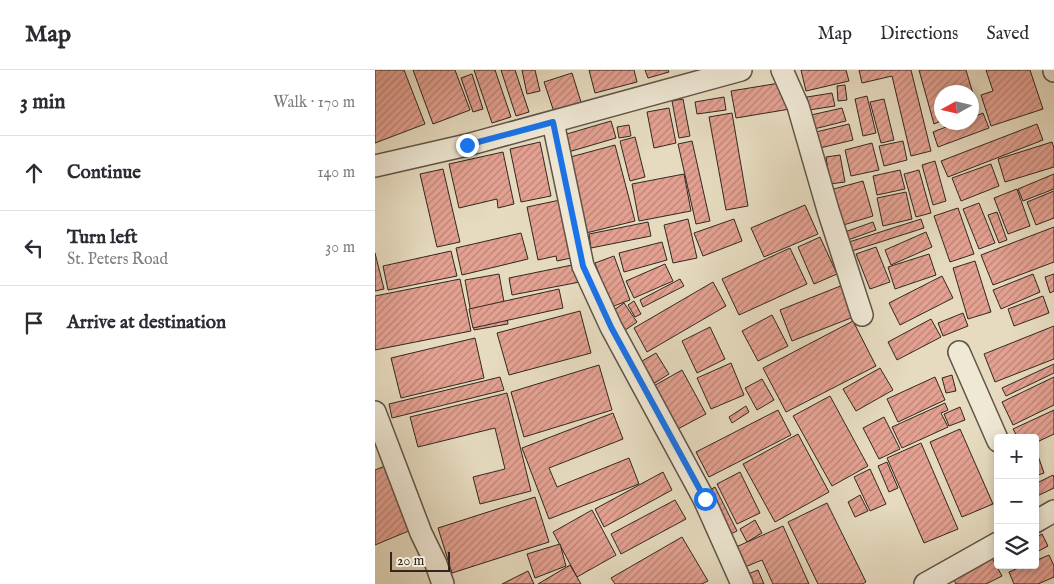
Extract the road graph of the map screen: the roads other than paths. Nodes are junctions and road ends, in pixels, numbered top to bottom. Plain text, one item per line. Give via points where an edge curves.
1 (741, 70) edge
2 (782, 70) edge
3 (553, 122) junction
4 (375, 166) edge
5 (862, 315) dead end
6 (959, 352) dead end
7 (375, 412) edge
8 (995, 434) edge
9 (1054, 511) edge
10 (1039, 520) edge
11 (994, 545) edge
12 (443, 584) edge
13 (742, 584) edge
14 (925, 584) edge

1 - 3 street
2 - 5 street via 798,106
3 - 4 street
3 - 13 street via 583,266 611,327 705,499
6 - 8 street
7 - 12 street
9 - 10 street
11 - 14 street

